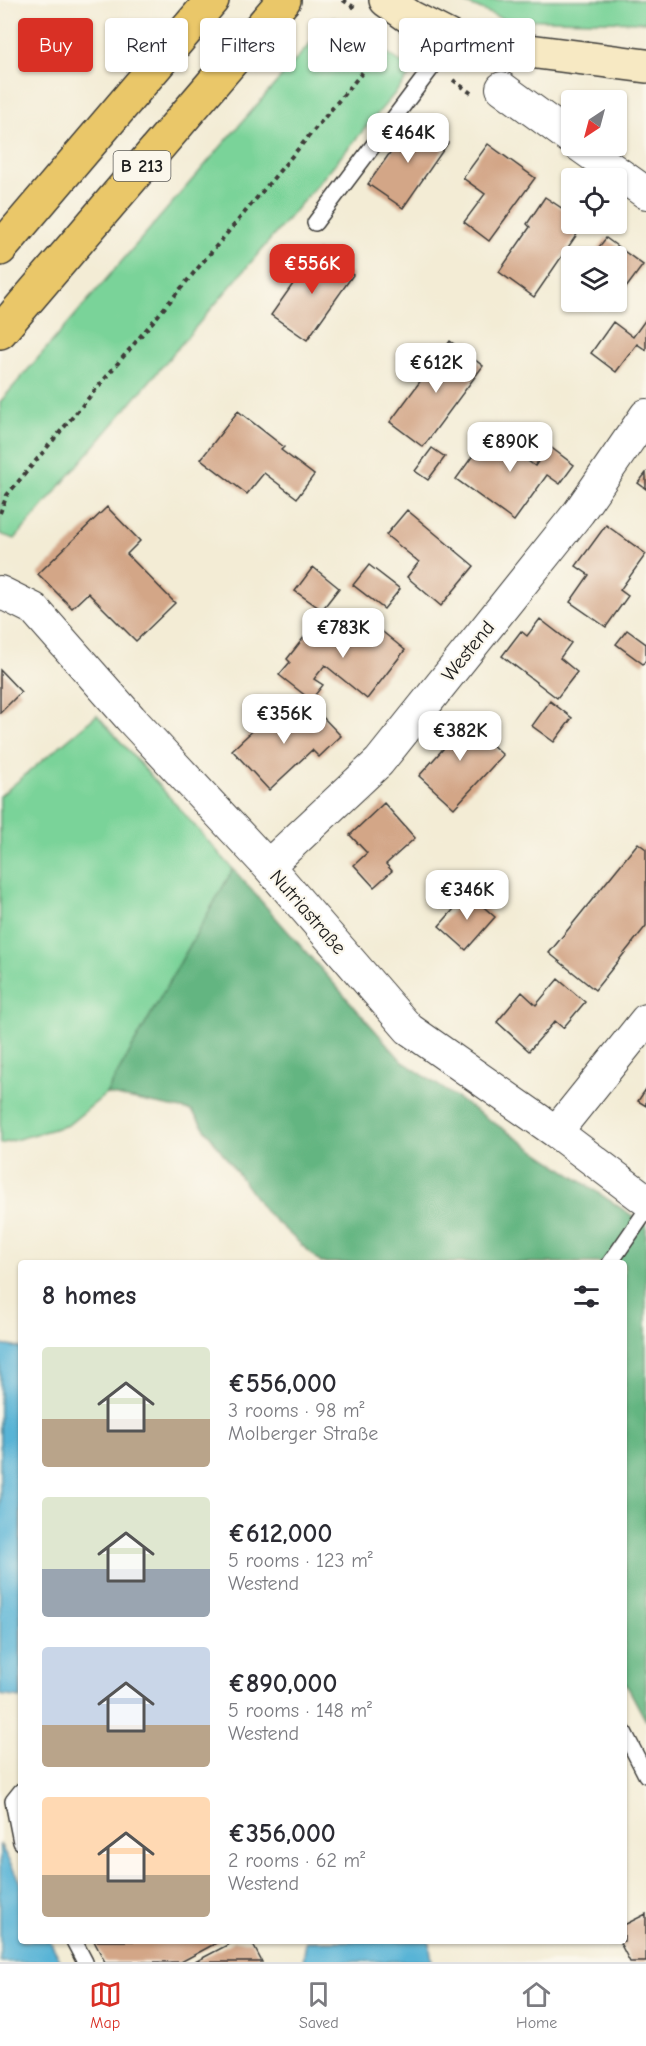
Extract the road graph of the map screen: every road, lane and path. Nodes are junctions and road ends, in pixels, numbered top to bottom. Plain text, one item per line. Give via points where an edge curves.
1 (212, 0) edge
2 (284, 0) edge
3 (343, 0) edge
4 (385, 10) edge
5 (405, 18) edge
6 (535, 52) edge
7 (646, 66) edge
8 (429, 72) edge
9 (445, 72) edge
10 (490, 94) joint
11 (561, 133) edge
12 (594, 156) edge
13 (646, 193) edge
14 (315, 224) dead end
15 (0, 249) edge
16 (0, 332) edge
17 (646, 415) edge
18 (0, 513) edge
19 (0, 591) edge
20 (268, 866) junction
21 (646, 1020) edge
22 (556, 1132) junction
23 (646, 1200) edge
24 (646, 1211) edge
25 (612, 1260) edge
26 (627, 1738) edge
27 (646, 1775) edge
28 (18, 1795) edge
29 (18, 1827) edge
30 (76, 1944) edge
31 (85, 1962) edge

1 - 15 highway, B 213
2 - 16 highway, B 213
3 - 4 path
4 - 5 main road
4 - 18 path via 7,495
6 - 7 main road
8 - 14 lane
9 - 10 path
10 - 11 street
12 - 13 street
17 - 20 street, Westend via 579,512 380,762
19 - 20 street, Nutriastraße via 34,609 130,719
20 - 22 street, Nutriastraße via 409,1029
21 - 22 street
22 - 23 street, Nutriastraße
24 - 25 lane
26 - 27 lane
28 - 29 lane via 13,1801
30 - 31 lane

